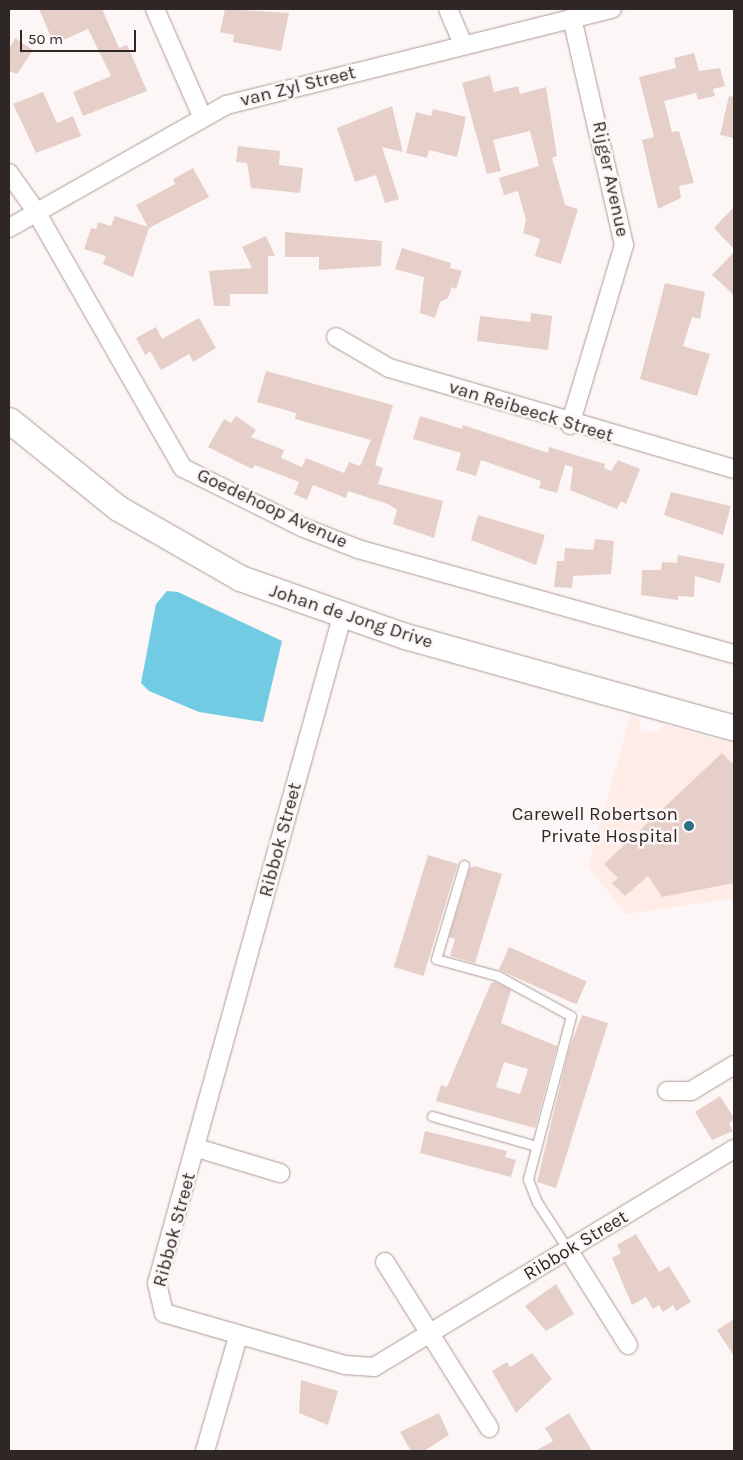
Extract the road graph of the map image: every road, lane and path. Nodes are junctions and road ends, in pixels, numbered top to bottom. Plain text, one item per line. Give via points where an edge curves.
1 (156, 9) edge
2 (448, 9) edge
3 (612, 9) edge
4 (572, 18) junction
5 (463, 44) junction
6 (202, 116) junction
7 (9, 173) edge
8 (35, 210) junction
9 (9, 228) edge
10 (336, 337) dead end
11 (9, 420) edge
12 (570, 425) junction
13 (734, 469) edge
14 (342, 617) junction
15 (734, 654) edge
16 (734, 728) edge
17 (464, 865) dead end
18 (734, 1065) edge
19 (667, 1091) dead end
20 (432, 1116) dead end
21 (536, 1146) junction
22 (197, 1148) junction
23 (734, 1149) edge
24 (280, 1173) dead end
25 (569, 1251) junction
26 (385, 1262) dead end
27 (431, 1333) junction
28 (238, 1337) junction
29 (628, 1345) dead end
30 (489, 1428) dead end
31 (205, 1451) edge

1 - 6 street
2 - 5 street
3 - 4 street, van Zyl Street
4 - 5 street, van Zyl Street
4 - 12 street, Rijger Avenue via 624,245
5 - 6 street, van Zyl Street via 226,105
6 - 8 street, van Zyl Street
7 - 8 street, Goedehoop Avenue
8 - 9 street, van Zyl Street
8 - 15 street, Goedehoop Avenue via 183,468 302,527 358,549
10 - 12 street, van Reibeeck Street via 389,368
11 - 14 street, Johan de Jong Drive via 99,495 164,537 240,578
12 - 13 street, van Reibeeck Street
14 - 16 street, Johan de Jong Drive
14 - 22 street, Ribbok Street
17 - 21 lane via 436,958 498,976 572,1016
18 - 19 street via 691,1091
20 - 21 lane
21 - 25 lane via 528,1178 531,1191
22 - 24 street
22 - 28 street, Ribbok Street via 158,1283 158,1303 164,1313 179,1320
23 - 25 street, Ribbok Street
25 - 27 street, Ribbok Street
25 - 29 street
26 - 27 street
27 - 28 street, Ribbok Street via 384,1363 360,1368
27 - 30 street
28 - 31 street

